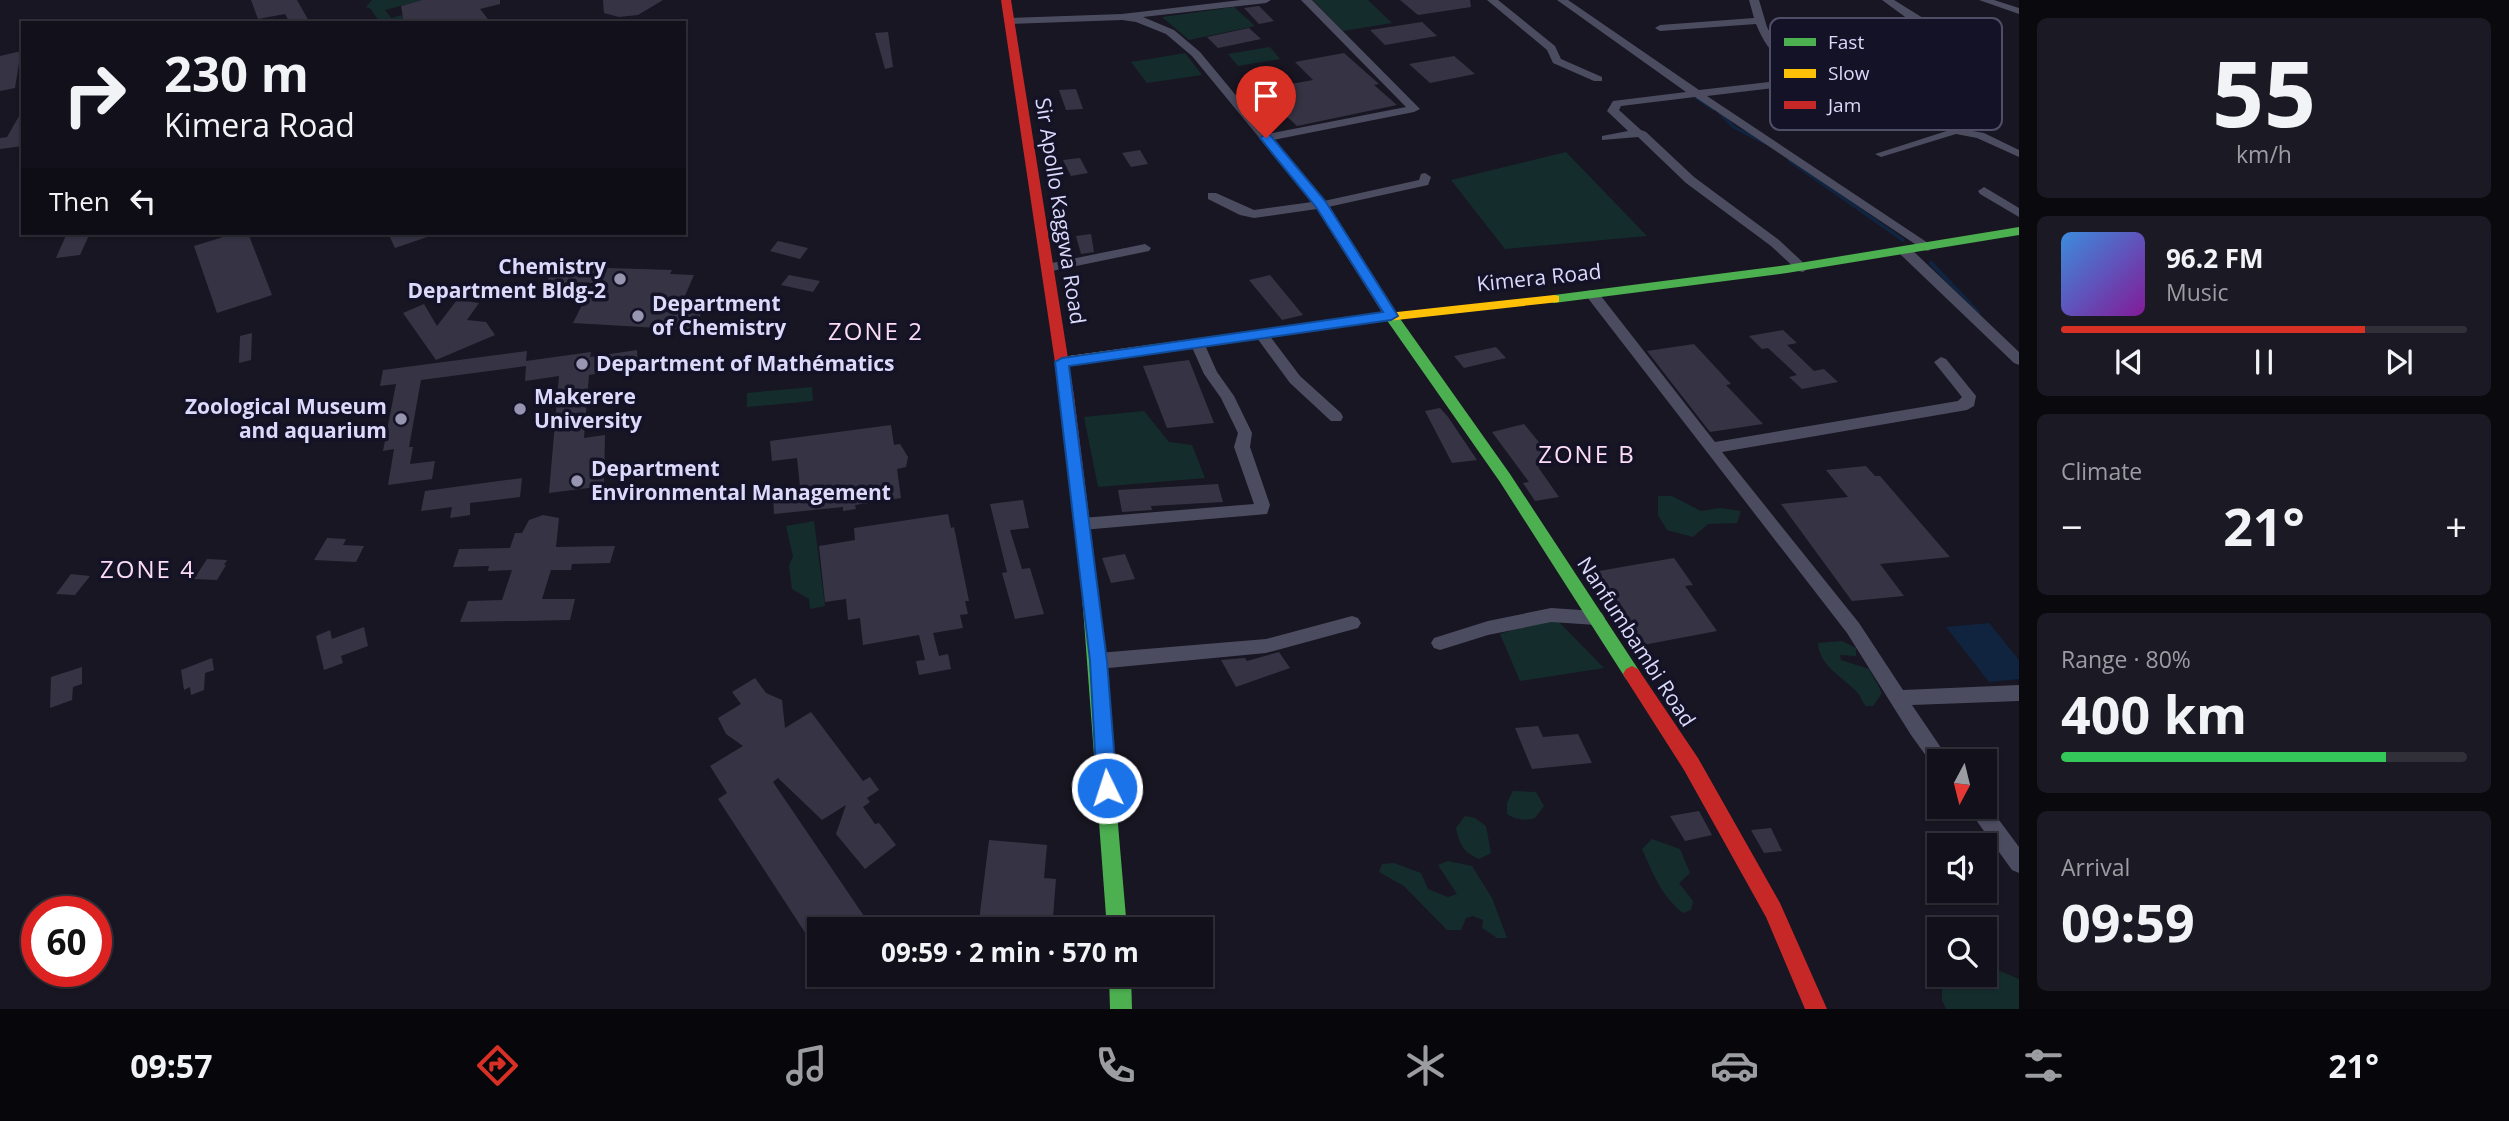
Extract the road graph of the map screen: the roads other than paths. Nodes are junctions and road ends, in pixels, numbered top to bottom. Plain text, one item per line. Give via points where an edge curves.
1 (1006, 0) edge
2 (1266, 0) edge
3 (1306, 0) edge
4 (1492, 0) edge
5 (1562, 0) edge
6 (1754, 0) edge
7 (1886, 0) edge
8 (1984, 0) edge
9 (2019, 11) edge
10 (1122, 17) junction
11 (1916, 18) edge
12 (1009, 21) junction
13 (1760, 21) junction
14 (1660, 28) dead end
15 (1770, 41) edge
16 (1598, 79) dead end
17 (1770, 86) edge
18 (1699, 94) junction
19 (1637, 133) junction
20 (1266, 138) junction
21 (1606, 138) dead end
22 (1881, 154) dead end
23 (2019, 154) edge
24 (1425, 177) dead end
25 (1984, 191) dead end
26 (1212, 196) dead end
27 (1321, 205) junction
28 (2019, 213) edge
29 (2019, 231) edge
30 (1927, 247) junction
31 (1145, 248) dead end
32 (1905, 251) junction
33 (1047, 268) junction
34 (1802, 268) junction
35 (1592, 294) junction
36 (1391, 316) junction
37 (1261, 334) junction
38 (1197, 343) junction
39 (2019, 360) edge
40 (1062, 362) junction
41 (1941, 362) dead end
42 (1336, 417) dead end
43 (1713, 448) junction
44 (1082, 524) junction
45 (1595, 618) junction
46 (1352, 623) dead end
47 (1440, 643) dead end
48 (1098, 661) junction
49 (2019, 692) edge
50 (1899, 698) junction
51 (1933, 749) edge
52 (1987, 819) edge
53 (2019, 863) edge
54 (1115, 917) edge
55 (1120, 987) edge
56 (1121, 1009) edge
57 (1816, 1009) edge

1 - 12 street, Sir Apollo Kaggwa Road
2 - 10 street
3 - 20 street via 1414,109
4 - 16 street via 1551,48 1557,61
5 - 18 street
6 - 13 street
7 - 11 street
8 - 9 street
10 - 12 street
10 - 20 street via 1147,22 1178,37
12 - 33 street, Sir Apollo Kaggwa Road
13 - 14 street
13 - 15 street
17 - 18 street
18 - 19 street via 1617,103 1613,111
18 - 30 street
19 - 21 street
19 - 34 street
20 - 27 street
22 - 23 street via 1956,131 1980,135
24 - 27 street via 1420,183
25 - 28 street
26 - 27 street via 1250,214
27 - 36 street
29 - 30 street, Kimera Road
30 - 32 street, Kimera Road
31 - 33 street
32 - 34 street, Kimera Road
32 - 39 street
33 - 40 street, Sir Apollo Kaggwa Road
34 - 35 street, Kimera Road
35 - 36 street, Kimera Road
35 - 43 street
36 - 37 street, Kimera Road
36 - 45 street, Nanfumbambi Road
37 - 38 street, Kimera Road
37 - 42 street via 1302,390
38 - 40 street, Kimera Road
38 - 44 street via 1245,433 1242,447 1261,510
40 - 44 street, Sir Apollo Kaggwa Road
41 - 43 street via 1969,402
43 - 50 street via 1854,630
44 - 48 street, Sir Apollo Kaggwa Road
45 - 47 street via 1550,615
45 - 57 street, Nanfumbambi Road via 1728,828 1773,910
46 - 48 street via 1266,646
48 - 54 street, Sir Apollo Kaggwa Road
49 - 50 street
50 - 51 street
52 - 53 street
55 - 56 street

